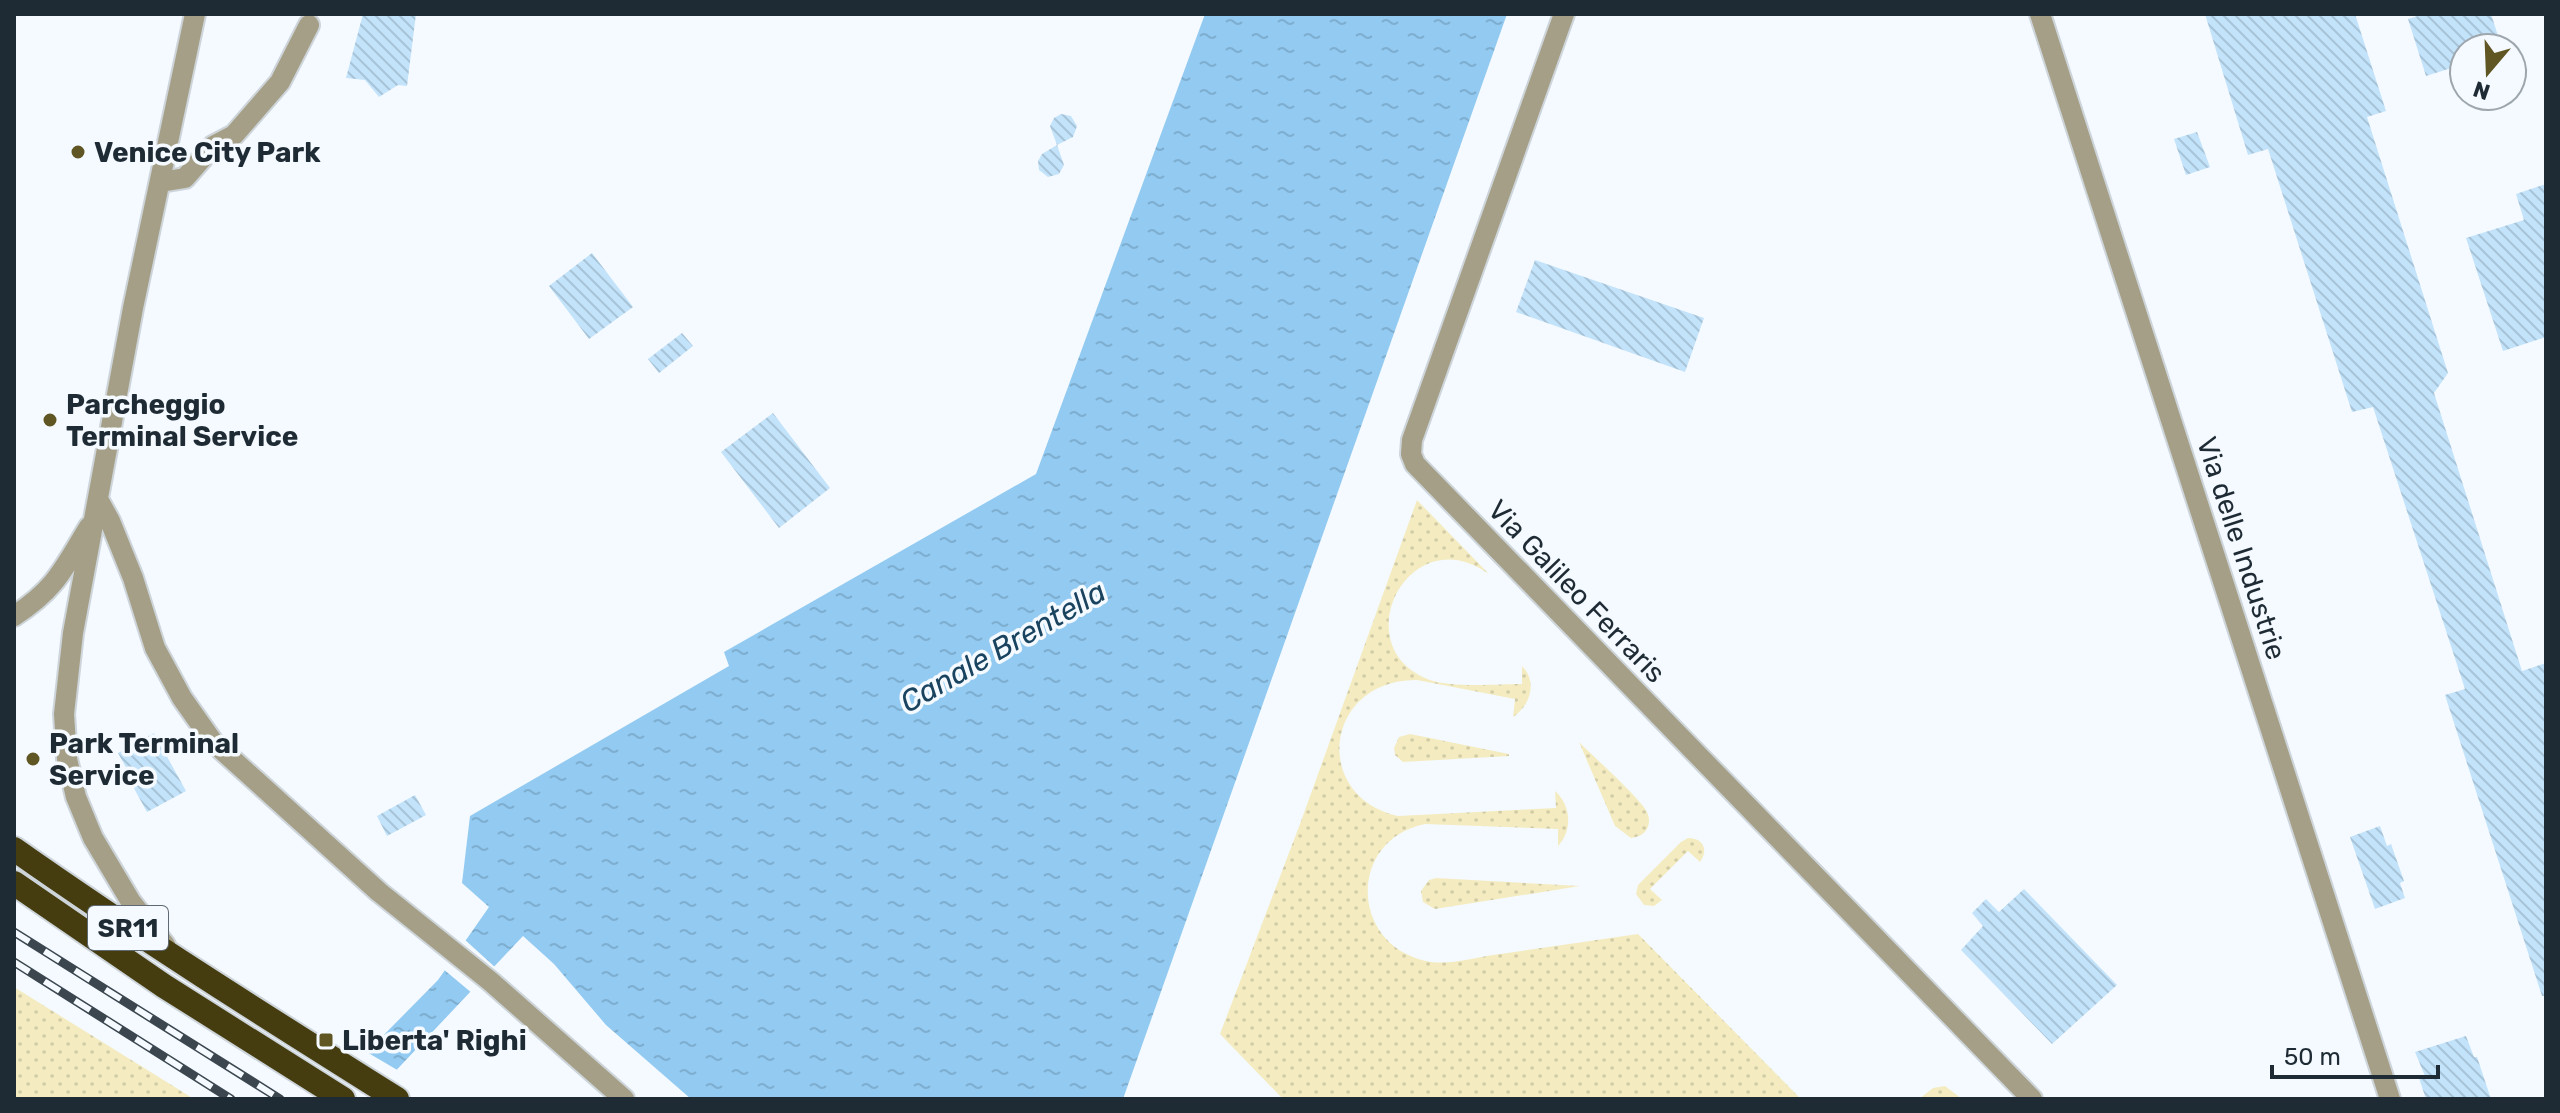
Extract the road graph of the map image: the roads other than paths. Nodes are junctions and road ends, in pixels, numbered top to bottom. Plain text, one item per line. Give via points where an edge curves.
1 (195, 14) edge
2 (1564, 14) edge
3 (2040, 14) edge
4 (309, 25) dead end
5 (161, 182) junction
6 (97, 509) junction
7 (47, 590) junction
8 (79, 608) junction
9 (14, 616) edge
10 (14, 849) edge
11 (14, 883) edge
12 (14, 902) edge
13 (201, 976) junction
14 (230, 1028) junction
15 (343, 1099) edge
16 (397, 1099) edge
17 (624, 1099) edge
18 (2032, 1099) edge
19 (2390, 1099) edge

1 - 5 street
2 - 18 street, Via Galileo Ferraris via 1412,440 1415,464
3 - 19 street, Via delle Industrie
4 - 5 street via 280,82 234,135 213,146 185,178
5 - 6 street
6 - 7 street via 62,574
6 - 8 street
6 - 17 street via 110,521 155,648 213,742 379,892
7 - 8 street
7 - 9 street
8 - 13 street via 64,714 76,797 131,902 164,944
10 - 13 highway, SR11
11 - 14 highway, SR11
12 - 14 highway
13 - 16 highway, SR11
14 - 15 highway, SR11

